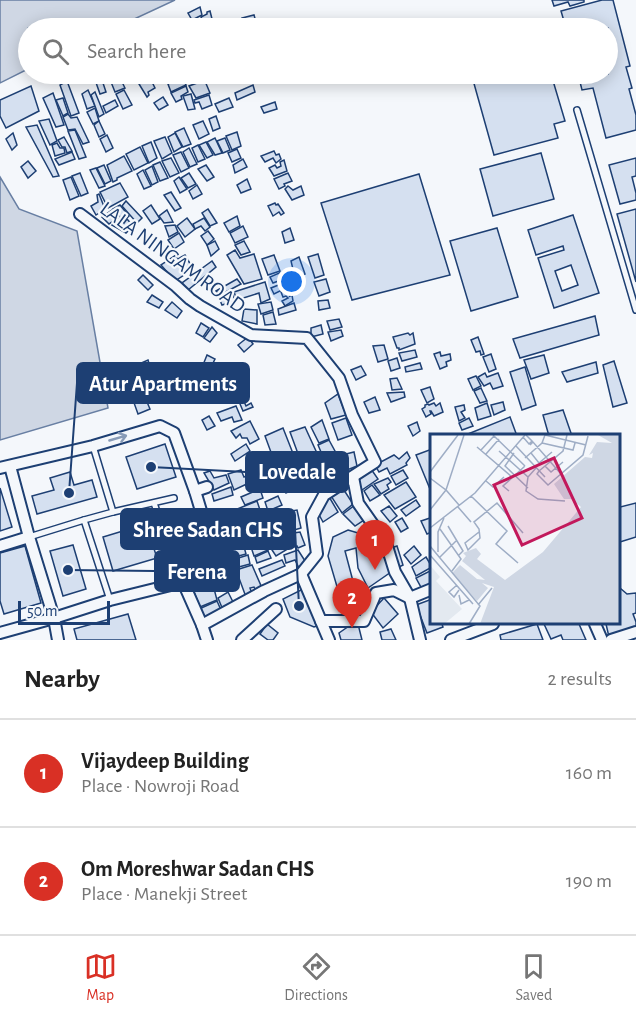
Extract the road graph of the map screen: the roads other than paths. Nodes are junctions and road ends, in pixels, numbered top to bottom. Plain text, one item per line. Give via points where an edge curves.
1 (577, 110) dead end
2 (80, 214) dead end
3 (636, 310) edge
4 (93, 446) junction
5 (5, 467) edge
6 (353, 477) junction
7 (207, 487) dead end
8 (195, 491) junction
9 (174, 498) dead end
10 (154, 503) junction
11 (113, 512) junction
12 (84, 520) junction
13 (29, 537) junction
14 (0, 546) edge
15 (301, 574) junction
16 (183, 582) junction
17 (430, 590) edge
18 (410, 598) junction
19 (110, 600) junction
20 (276, 609) dead end
21 (54, 618) junction
22 (321, 621) junction
23 (202, 625) junction
24 (490, 625) edge
25 (595, 625) edge
26 (636, 632) edge
27 (0, 633) edge
28 (58, 640) edge
29 (207, 640) edge
30 (242, 640) edge
31 (329, 640) edge
32 (420, 640) edge
33 (451, 640) edge
34 (602, 640) edge
35 (611, 640) edge

1 - 3 lane
2 - 6 street, LALA NINGAM ROAD via 190,298 251,335 307,338 339,378 352,416 375,462
4 - 5 street
4 -> 8 street via 160,426 174,433
4 - 11 lane
5 - 13 street
6 - 15 street, LALA NINGAM ROAD via 324,495 312,516 317,554
6 - 18 street via 358,503 386,543 395,572
7 - 8 street
8 - 16 street via 218,567
9 - 10 lane
10 - 11 lane
10 - 16 lane
11 - 12 lane
12 - 13 lane
12 - 19 lane
13 - 14 street
13 - 21 street
15 - 22 street
15 - 23 street
16 - 19 street
16 - 23 street
17 - 18 street
18 - 22 street via 394,590 376,593 364,621
18 - 32 street
19 - 21 street
20 - 30 street
21 - 27 street
21 - 28 street
22 - 31 street
23 - 29 street
24 - 33 street
25 - 34 street
26 - 35 street

